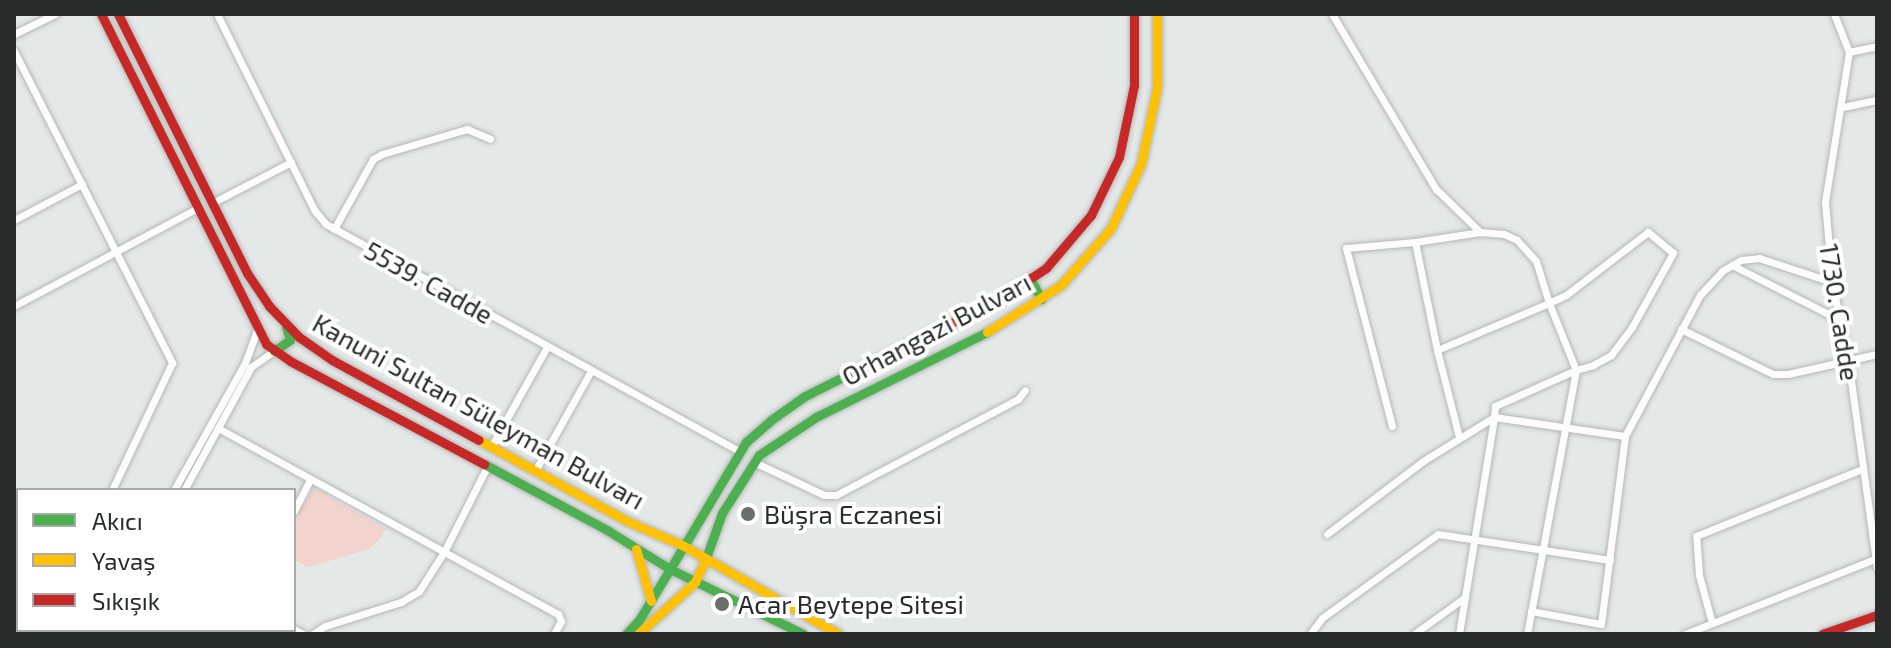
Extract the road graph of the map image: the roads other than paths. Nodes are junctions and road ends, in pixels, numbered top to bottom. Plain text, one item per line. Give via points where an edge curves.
1 (55, 14) edge
2 (101, 14) edge
3 (118, 14) edge
4 (217, 14) edge
5 (1134, 14) edge
6 (1157, 14) edge
7 (1332, 14) edge
8 (1834, 14) edge
9 (14, 34) edge
10 (1877, 46) edge
11 (14, 51) edge
12 (1849, 52) junction
13 (1877, 100) edge
14 (1843, 107) junction
15 (490, 139) dead end
16 (291, 162) junction
17 (82, 184) junction
18 (212, 203) junction
19 (196, 209) junction
20 (14, 220) edge
21 (334, 229) junction
22 (1480, 232) junction
23 (1415, 242) junction
24 (116, 251) junction
25 (1732, 265) junction
26 (1030, 278) junction
27 (1832, 282) junction
28 (1041, 299) junction
29 (1549, 303) junction
30 (14, 306) edge
31 (1840, 320) junction
32 (283, 323) junction
33 (1681, 329) junction
34 (257, 330) junction
35 (547, 347) junction
36 (1437, 350) junction
37 (274, 351) junction
38 (1877, 354) edge
39 (1848, 359) junction
40 (1576, 370) junction
41 (591, 371) junction
42 (1025, 390) dead end
43 (1494, 417) junction
44 (1392, 426) dead end
45 (218, 428) junction
46 (1565, 429) junction
47 (1625, 436) junction
48 (1459, 437) junction
49 (491, 447) junction
50 (740, 452) junction
51 (754, 462) junction
52 (488, 465) junction
53 (1862, 469) junction
54 (535, 471) junction
55 (310, 480) junction
56 (113, 488) edge
57 (175, 488) edge
58 (185, 488) edge
59 (296, 507) edge
60 (1327, 534) dead end
61 (1473, 541) junction
62 (684, 546) junction
63 (636, 549) junction
64 (1544, 549) junction
65 (444, 552) junction
66 (706, 558) junction
67 (1610, 560) junction
68 (1877, 561) edge
69 (670, 569) junction
70 (695, 582) junction
71 (1464, 597) junction
72 (651, 601) junction
73 (1531, 611) junction
74 (1877, 615) edge
75 (1712, 623) junction
76 (1601, 624) junction
77 (634, 632) edge
78 (313, 634) edge
79 (554, 634) edge
80 (803, 634) edge
81 (838, 634) edge
82 (1310, 634) edge
83 (1414, 634) edge
84 (1459, 634) edge
85 (1527, 634) edge
86 (1599, 634) edge
87 (1685, 634) edge
88 (1822, 634) edge

1 - 9 street
2 - 19 main road, Kanuni Sultan Süleyman Bulvarı
3 - 18 main road, Kanuni Sultan Süleyman Bulvarı
4 - 16 street, 5539. Cadde
5 - 26 main road, Orhangazi Bulvarı via 1134,85 1119,157 1091,215 1046,268
6 - 28 main road, Orhangazi Bulvarı via 1157,88 1141,164 1111,228 1061,285
7 - 22 street via 1436,189
8 - 12 street
10 - 12 street
11 - 17 street
12 - 14 street, 1730. Cadde
13 - 14 street
14 - 27 street, 1730. Cadde via 1836,120 1825,202
15 - 21 street via 467,129 373,159
16 - 18 street
16 - 21 street, 5539. Cadde via 315,211
17 - 20 street
17 - 24 street
18 - 32 main road, Kanuni Sultan Süleyman Bulvarı via 247,273
19 - 24 street
19 - 34 main road, Kanuni Sultan Süleyman Bulvarı
21 - 35 street, 5539. Cadde
22 - 23 street
22 - 29 street via 1504,234 1528,250
23 - 36 street
23 - 44 street via 1346,248
24 - 30 street
24 - 56 street via 172,363
25 - 27 street via 1759,258
25 - 31 street
25 - 33 street via 1700,295
26 - 28 main road
26 - 50 main road, Orhangazi Bulvarı via 996,301 805,396 771,420
27 - 31 street, 1730. Cadde
28 - 51 main road, Orhangazi Bulvarı via 1008,322 816,417
29 - 36 street
29 - 40 street
29 - 40 street via 1648,232 1673,253 1621,346
31 - 39 street, 1730. Cadde
32 - 34 main road via 268,318
32 - 37 main road via 290,340
32 - 49 main road, Kanuni Sultan Süleyman Bulvarı via 332,360
33 - 39 street via 1773,374
33 - 47 street
34 - 37 main road, Kanuni Sultan Süleyman Bulvarı
34 - 57 street via 245,363
35 - 41 street, 5539. Cadde
35 - 49 street
36 - 48 street
37 - 45 street via 251,367
37 - 52 main road, Kanuni Sultan Süleyman Bulvarı
38 - 39 street
39 - 53 street, 1730. Cadde
40 - 43 street via 1495,406
40 - 46 street
41 - 50 street, 5539. Cadde
41 - 54 street
42 - 51 street via 1018,399 836,495 824,495
43 - 46 street
43 - 48 street
43 - 61 street
45 - 55 street
45 - 58 street
46 - 47 street
46 - 64 street
47 - 67 street
48 - 60 street
49 - 54 main road, Kanuni Sultan Süleyman Bulvarı
50 - 62 main road, Orhangazi Bulvarı
51 - 66 main road, Orhangazi Bulvarı via 722,513
52 - 63 main road, Kanuni Sultan Süleyman Bulvarı
52 - 65 street
53 - 68 street, 1730. Cadde
53 - 75 street via 1700,531 1695,541 1699,575
54 - 62 main road, Kanuni Sultan Süleyman Bulvarı
55 - 59 street
55 - 65 street
61 - 64 street
61 - 71 street
61 - 82 street via 1446,533 1430,538 1322,618
62 - 66 main road, Kanuni Sultan Süleyman Bulvarı
62 - 69 main road, Orhangazi Bulvarı
63 - 69 main road, Kanuni Sultan Süleyman Bulvarı
63 - 72 main road
64 - 67 street
64 - 73 street
65 - 78 street via 412,598
65 - 79 street via 558,614 561,621
66 - 70 main road, Orhangazi Bulvarı
66 - 81 main road, Kanuni Sultan Süleyman Bulvarı
67 - 76 street
68 - 75 street
69 - 70 main road, Kanuni Sultan Süleyman Bulvarı
69 - 72 main road, Orhangazi Bulvarı
70 - 77 main road
70 - 80 main road, Kanuni Sultan Süleyman Bulvarı
71 - 83 street
71 - 84 street
72 - 77 main road, Orhangazi Bulvarı
73 - 76 street
73 - 85 street
74 - 88 main road
75 - 87 street
76 - 86 street

